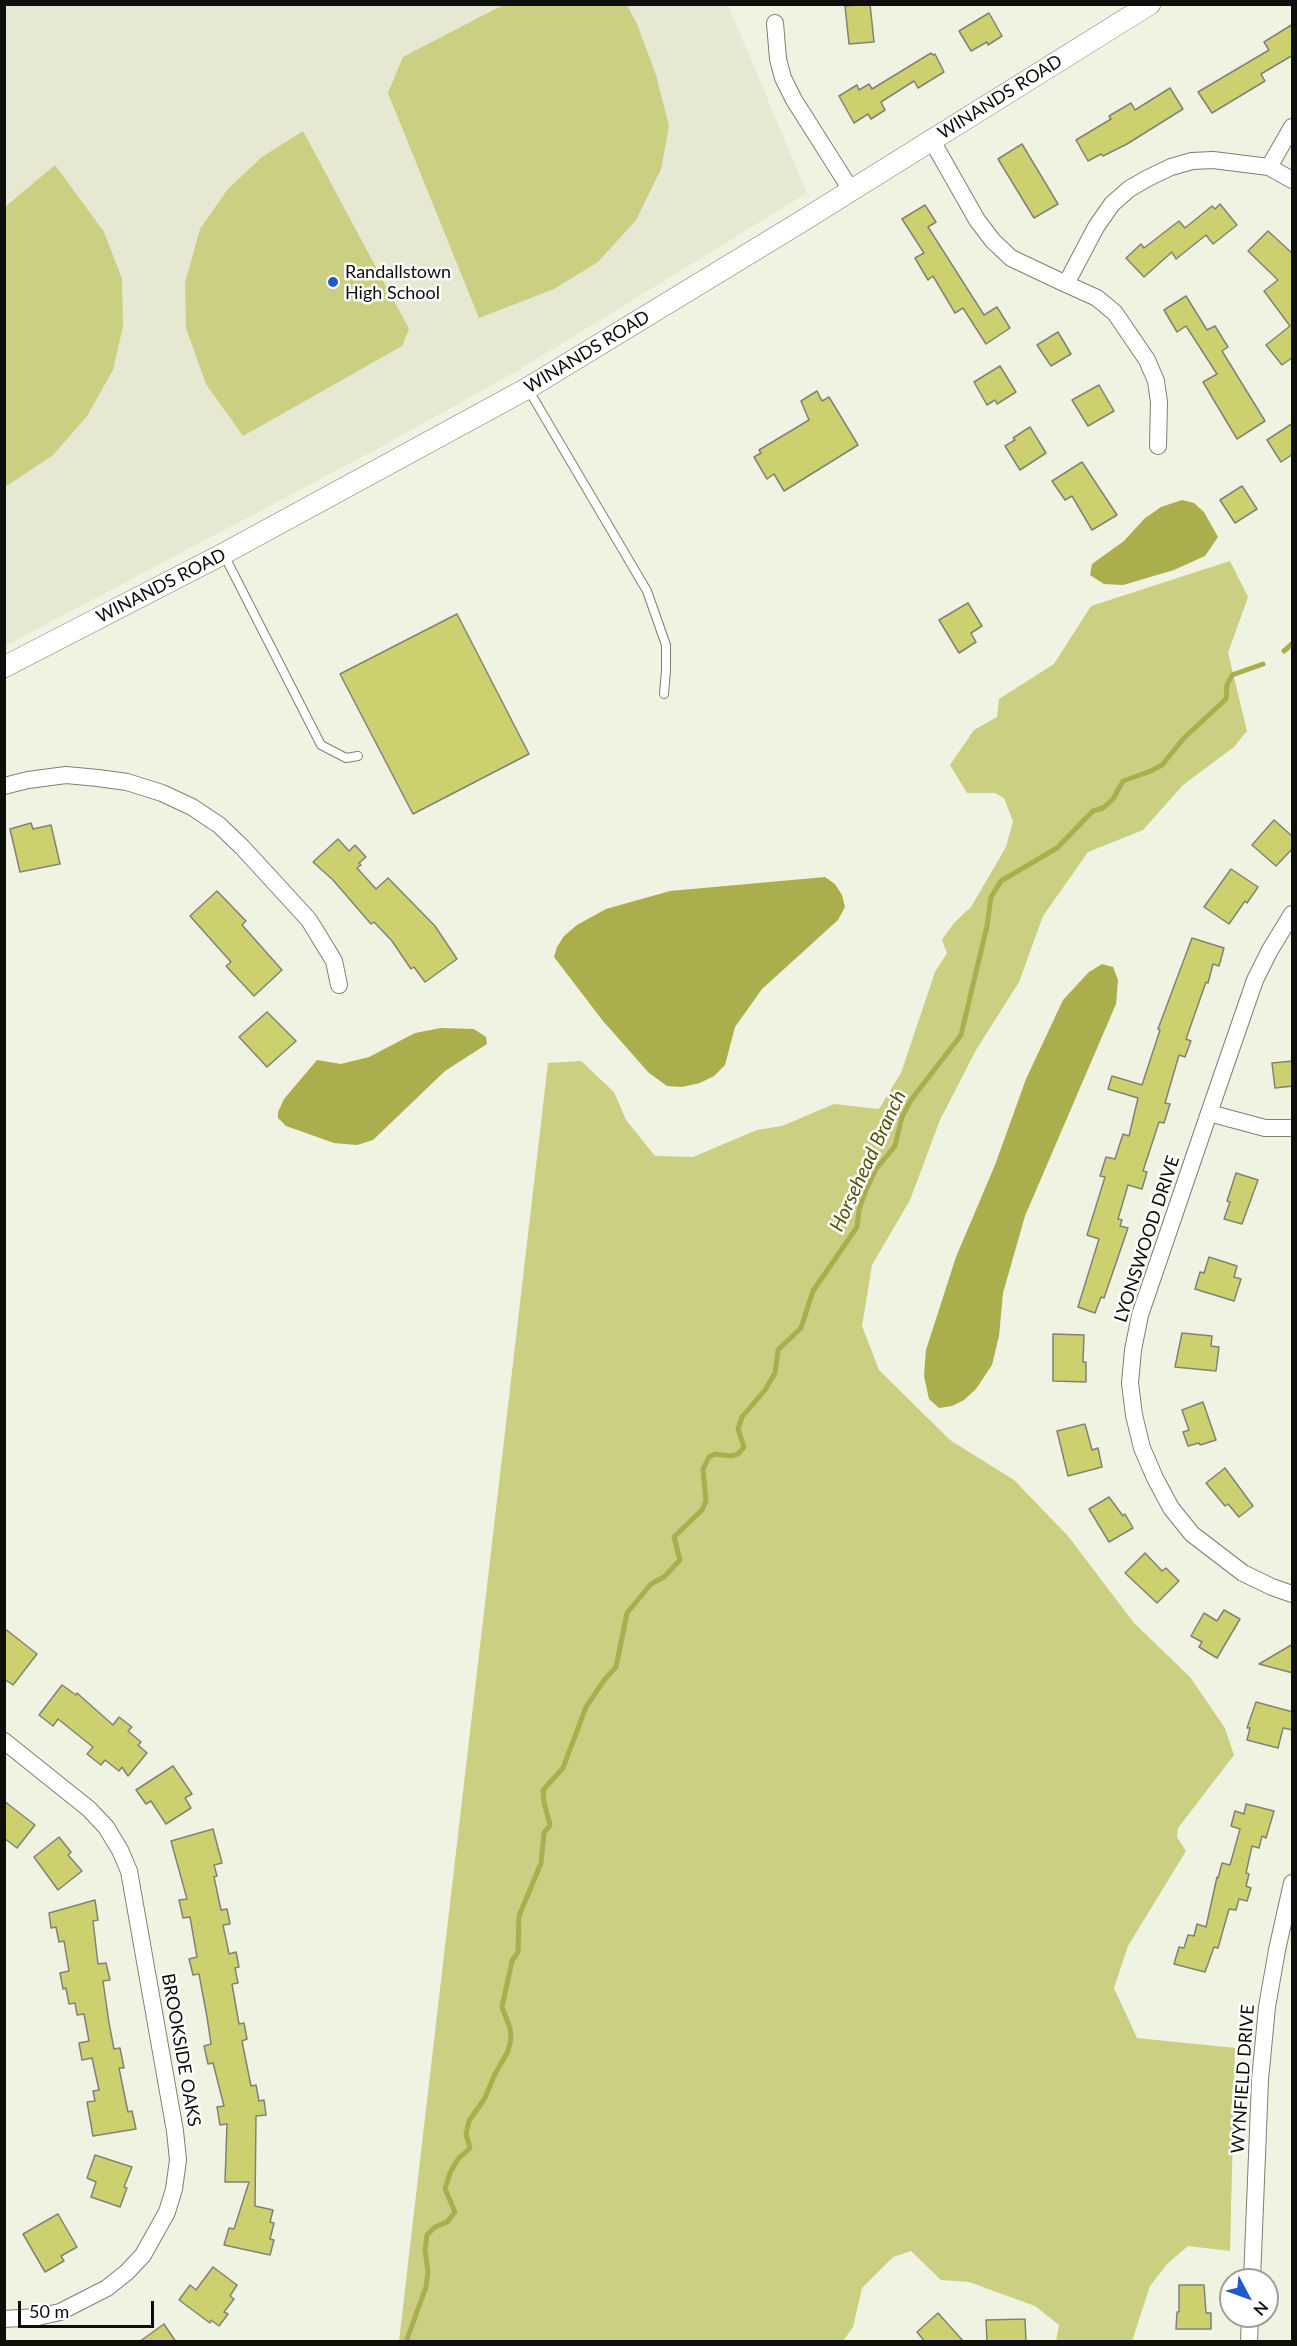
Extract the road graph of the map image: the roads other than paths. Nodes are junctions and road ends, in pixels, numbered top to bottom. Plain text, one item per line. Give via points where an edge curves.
1 (1150, 4) edge
2 (775, 23) dead end
3 (1293, 128) edge
4 (931, 139) junction
5 (1269, 167) junction
6 (1293, 180) edge
7 (851, 190) junction
8 (1066, 284) junction
9 (528, 388) junction
10 (1158, 446) dead end
11 (223, 554) junction
12 (4, 667) edge
13 (664, 693) dead end
14 (358, 756) dead end
15 (4, 786) edge
16 (1293, 914) edge
17 (339, 985) dead end
18 (1209, 1113) junction
19 (1293, 1128) edge
20 (1293, 1594) edge
21 (4, 1741) edge
22 (1293, 1883) edge
23 (1252, 2268) edge
24 (4, 2319) edge

1 - 4 street, WINANDS ROAD
2 - 7 street via 783,78
3 - 5 street
4 - 7 street, WINANDS ROAD
4 - 8 street via 993,241 1011,258
5 - 6 street
5 - 8 street via 1192,161 1128,189 1096,227
7 - 9 street, WINANDS ROAD
8 - 10 street via 1097,298 1115,313 1147,360 1159,402
9 - 11 street, WINANDS ROAD
9 - 13 lane via 647,591 666,645
11 - 12 street, WINANDS ROAD
11 - 14 lane via 321,745 345,758
15 - 17 street via 66,776 98,778 153,790 192,807 242,847 309,920 334,961
16 - 18 street, LYONSWOOD DRIVE via 1255,980
18 - 19 street via 1265,1128
18 - 20 street, LYONSWOOD DRIVE via 1140,1315 1130,1383 1134,1415 1155,1478 1192,1534 1243,1573
21 - 24 street, BROOKSIDE OAKS via 106,1827 129,1871 178,2160 167,2212 143,2255 127,2272 107,2288 60,2312
22 - 23 street, WYNFIELD DRIVE via 1267,2007

